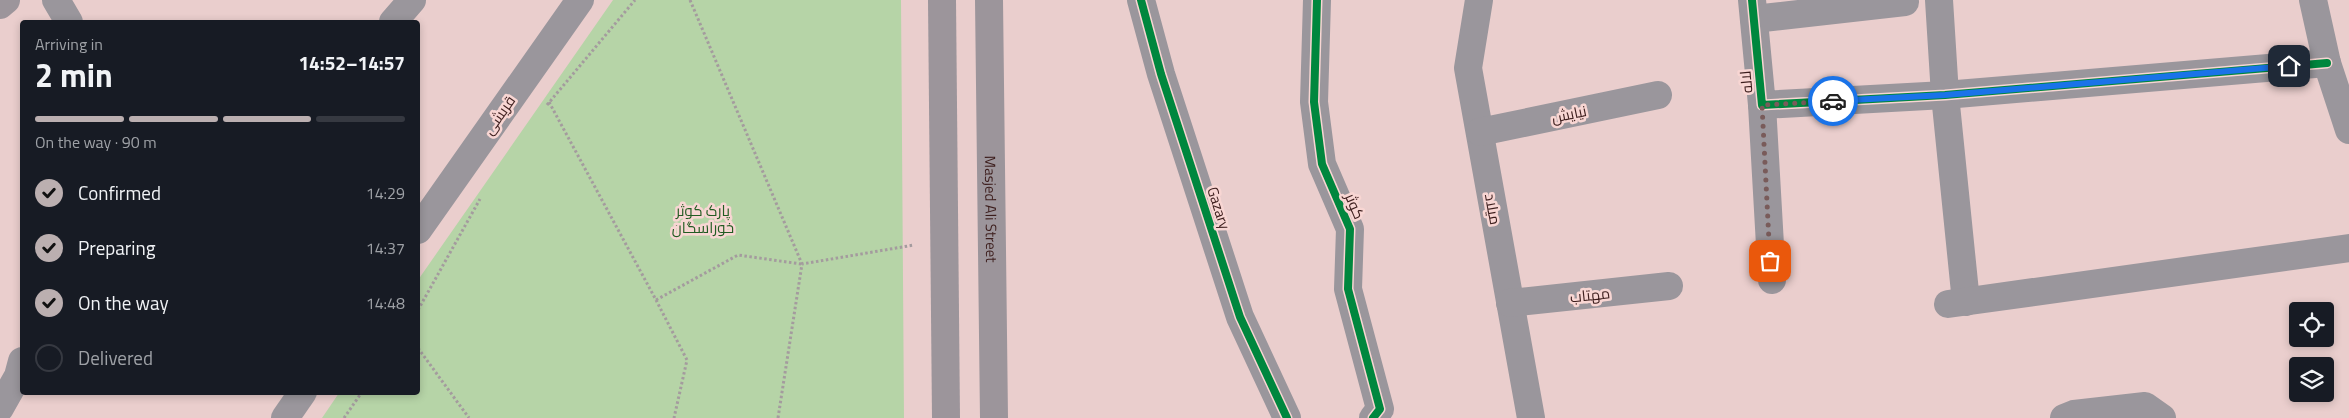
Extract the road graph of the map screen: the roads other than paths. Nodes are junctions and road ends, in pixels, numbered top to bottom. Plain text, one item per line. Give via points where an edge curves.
1 (6, 0) edge
2 (56, 0) edge
3 (412, 0) edge
4 (580, 0) edge
5 (942, 0) edge
6 (989, 0) edge
7 (1141, 0) edge
8 (1317, 0) edge
9 (1479, 0) edge
10 (1939, 0) edge
11 (2313, 0) edge
12 (1905, 2) dead end
13 (0, 5) edge
14 (1753, 10) edge
15 (68, 20) edge
16 (395, 20) edge
17 (2327, 63) junction
18 (1658, 95) dead end
19 (1945, 95) junction
20 (1762, 105) junction
21 (2349, 130) edge
22 (1480, 132) junction
23 (420, 227) edge
24 (2349, 248) edge
25 (1772, 280) dead end
26 (1669, 286) dead end
27 (1510, 303) junction
28 (20, 368) edge
29 (0, 408) edge
30 (946, 418) edge
31 (994, 418) edge
32 (1287, 418) edge
33 (1372, 418) edge
34 (1531, 418) edge
35 (2064, 418) edge
36 (2162, 418) edge

1 - 13 main road
2 - 15 street
3 - 16 street
4 - 23 street, قریشی
5 - 30 main road
6 - 31 main road, Masjed Ali Street
7 - 32 street, Gazary via 1161,74 1240,317
8 - 33 street, کوثر via 1314,102 1322,164 1350,230 1348,289 1380,409
9 - 22 street, میلاد via 1468,68
10 - 19 street
11 - 17 street
12 - 14 street
14 - 20 street, لاله
17 - 19 street, لاله
17 - 21 street
18 - 22 street, نیایش
19 - 20 street, لاله
19 - 24 street via 1957,303
20 - 25 street
22 - 27 street, میلاد
26 - 27 street, مهتاب
27 - 34 street, میلاد
28 - 29 street
35 - 36 street via 2145,406

